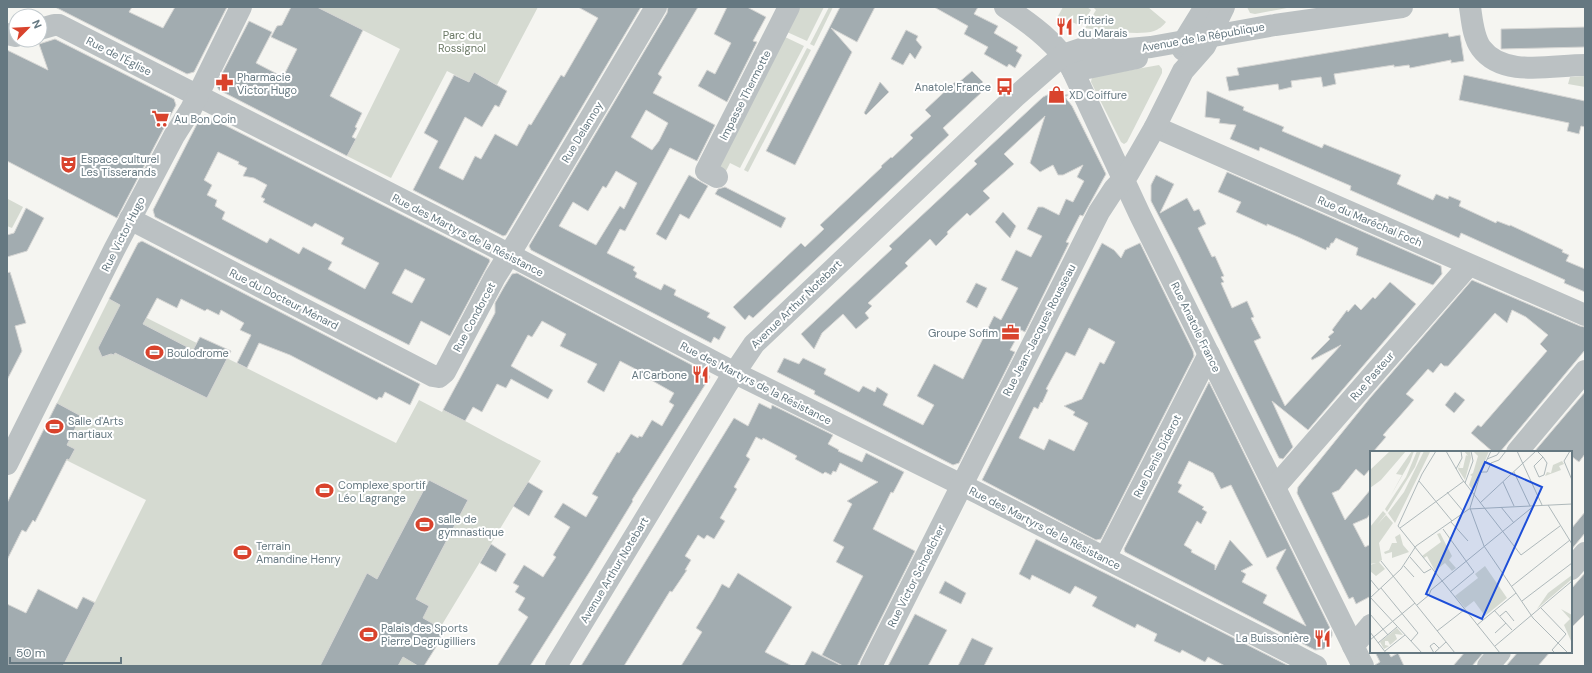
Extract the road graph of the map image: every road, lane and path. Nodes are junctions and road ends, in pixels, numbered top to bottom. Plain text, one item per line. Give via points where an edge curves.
1 (242, 7) edge
2 (656, 7) edge
3 (789, 7) edge
4 (1005, 7) edge
5 (1205, 7) edge
6 (1224, 7) edge
7 (1402, 7) edge
8 (1470, 7) edge
9 (48, 27) edge
10 (1193, 49) junction
11 (1068, 63) junction
12 (1585, 65) edge
13 (198, 95) junction
14 (1155, 127) junction
15 (717, 177) dead end
16 (1124, 179) junction
17 (130, 219) junction
18 (508, 256) junction
19 (1469, 265) junction
20 (1585, 314) edge
21 (1209, 354) junction
22 (1585, 371) edge
23 (734, 373) junction
24 (439, 377) joint
25 (10, 450) edge
26 (1518, 451) edge
27 (962, 485) junction
28 (1276, 487) junction
29 (1585, 553) edge
30 (1104, 558) junction
31 (1572, 568) edge
32 (1370, 626) edge
33 (1353, 646) junction
34 (1499, 653) edge
35 (556, 666) edge
36 (871, 666) edge
37 (1316, 666) edge
38 (1363, 666) edge
39 (1488, 666) edge

1 - 13 street, Rue Victor Hugo
2 - 18 street, Rue Delannoy
3 - 15 street, Impasse Thermotte via 706,171
4 - 11 street, Rue Anatole France via 1038,31
5 - 10 street
6 - 10 street
7 - 10 street, Avenue de la République via 1270,25
8 - 12 street via 1480,48 1492,60 1516,68
9 - 13 street, Rue de l'Église via 59,25
10 - 11 street, Avenue de la République via 1081,50
10 - 14 street, Rue Jean-Jacques Rousseau
11 - 16 street, Rue Anatole France
11 - 23 street, Avenue Arthur Notebart via 1015,97 768,329 749,350
13 - 17 street, Rue Victor Hugo
13 - 18 street, Rue des Martyrs de la Résistance
14 - 16 street, Rue Jean-Jacques Rousseau
14 - 19 street, Rue du Maréchal Foch
16 - 21 street, Rue Anatole France
16 - 27 street, Rue Jean-Jacques Rousseau via 1099,212
17 - 24 street, Rue du Docteur Ménard
17 - 25 street, Rue Victor Hugo
18 - 23 street, Rue des Martyrs de la Résistance
18 - 24 street, Rue Condorcet via 445,372
19 - 20 street, Rue du Maréchal Foch
19 - 28 street, Rue Pasteur
21 - 28 street, Rue Anatole France
21 - 30 street, Rue Denis Diderot
22 - 26 street
23 - 27 street, Rue des Martyrs de la Résistance
23 - 35 street, Avenue Arthur Notebart
27 - 30 street, Rue des Martyrs de la Résistance
27 - 36 street, Rue Victor Schoelcher
28 - 33 street, Rue Anatole France
29 - 31 street
30 - 37 street, Rue des Martyrs de la Résistance
32 - 33 street
33 - 38 street, Rue Anatole France
34 - 39 street

